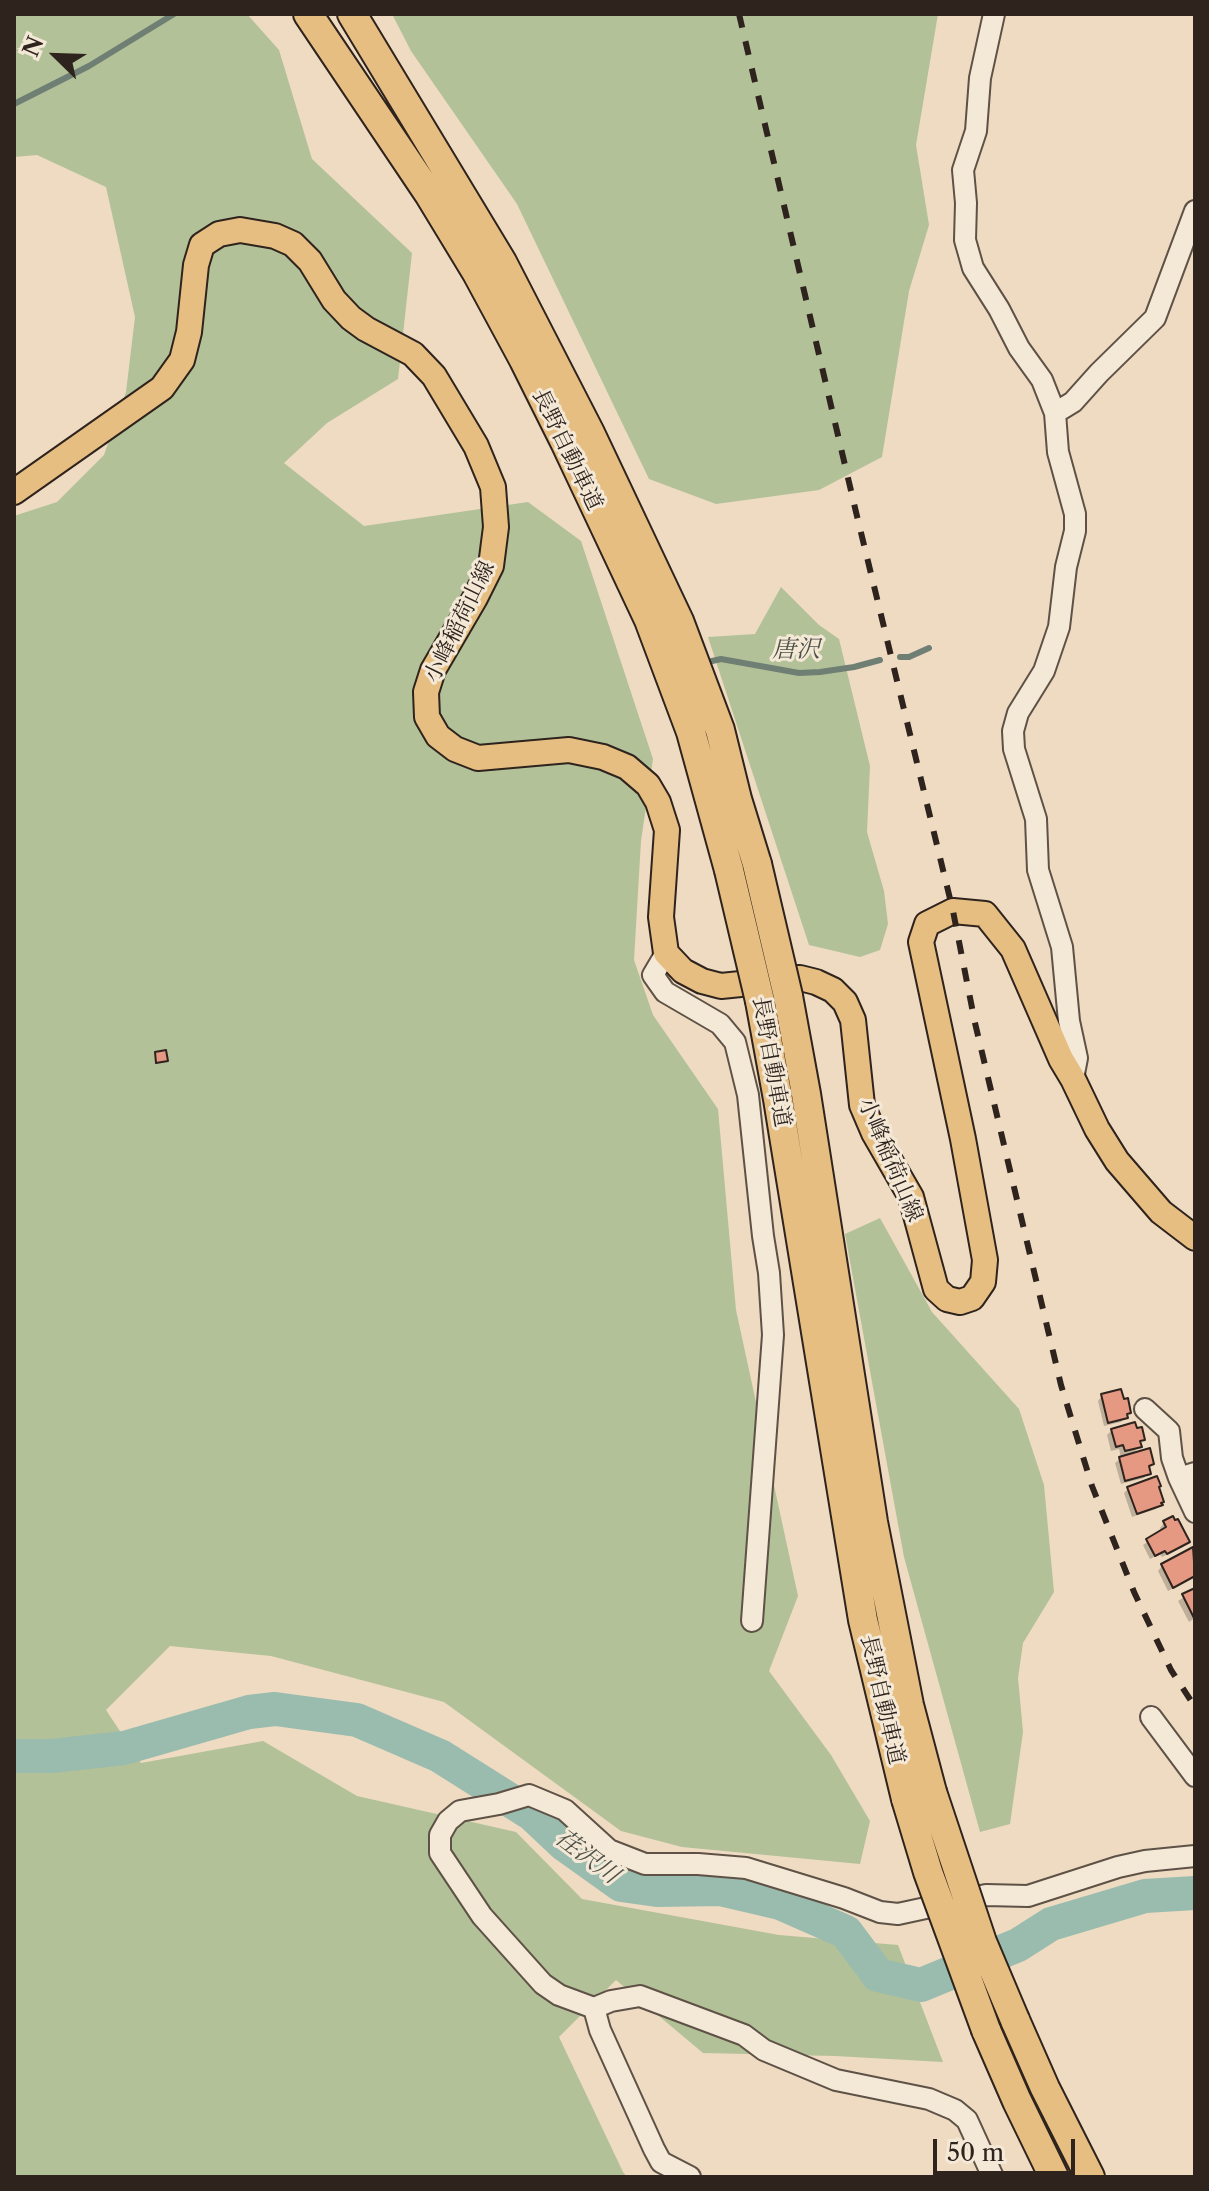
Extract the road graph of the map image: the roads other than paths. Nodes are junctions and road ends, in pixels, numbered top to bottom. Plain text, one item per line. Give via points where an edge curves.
1 (308, 14) edge
2 (352, 14) edge
3 (994, 14) edge
4 (1195, 211) edge
5 (489, 268) junction
6 (1055, 413) junction
7 (14, 492) edge
8 (666, 953) junction
9 (1073, 1079) junction
10 (1195, 1238) edge
11 (1145, 1409) dead end
12 (1187, 1476) edge
13 (1195, 1512) edge
14 (752, 1621) dead end
15 (1151, 1717) dead end
16 (1195, 1776) edge
17 (919, 1795) junction
18 (1195, 1856) edge
19 (594, 2008) junction
20 (690, 2177) edge
21 (993, 2177) edge
22 (1054, 2177) edge
23 (1090, 2177) edge

1 - 5 highway, 長野自動車道 via 429,194
2 - 5 highway, 長野自動車道
3 - 6 street via 980,78 976,131 963,170 965,240 973,268 1042,380
4 - 6 street via 1155,318 1073,402
5 - 17 highway, 長野自動車道, bridge via 551,415 649,620 691,732 760,1001 863,1620
5 - 17 highway, 長野自動車道, bridge via 576,405 679,621 720,730 788,996 873,1522 909,1705
6 - 9 street via 1075,531 1059,627 1044,671 1013,731 1036,819 1038,870 1062,947 1077,1058
7 - 8 main road, 小峰稲荷山線 via 162,388 182,360 202,245 240,230 293,244 351,318 413,354 434,376 476,446 493,487 496,527 491,566 433,670 426,692 427,717 438,736 478,758 569,750 627,767 648,785 667,830 661,917
8 - 9 main road, 小峰稲荷山線 via 702,981 721,986 800,978 833,990 845,1002 853,1020 862,1105 911,1197 936,1289 947,1299 972,1298 983,1282 985,1260 921,942 927,924 953,911 985,914 1013,949
8 - 14 street via 653,975 665,992 720,1024 735,1042 750,1110 773,1335
9 - 10 main road, 小峰稲荷山線 via 1117,1161 1161,1212
11 - 12 street via 1169,1431 1172,1458
12 - 13 street
15 - 16 street
17 - 22 highway, 長野自動車道, bridge via 928,1872 986,2030
17 - 23 highway, 長野自動車道, bridge via 1045,2088
18 - 19 street via 1118,1867 1028,1896 986,1895 898,1914 746,1868 645,1864 609,1850 565,1810 529,1795 460,1811 440,1835 440,1853 482,1916 543,1984
19 - 20 street via 661,2162
19 - 21 street via 640,1996 744,2035 764,2050 836,2080 942,2104 967,2120

